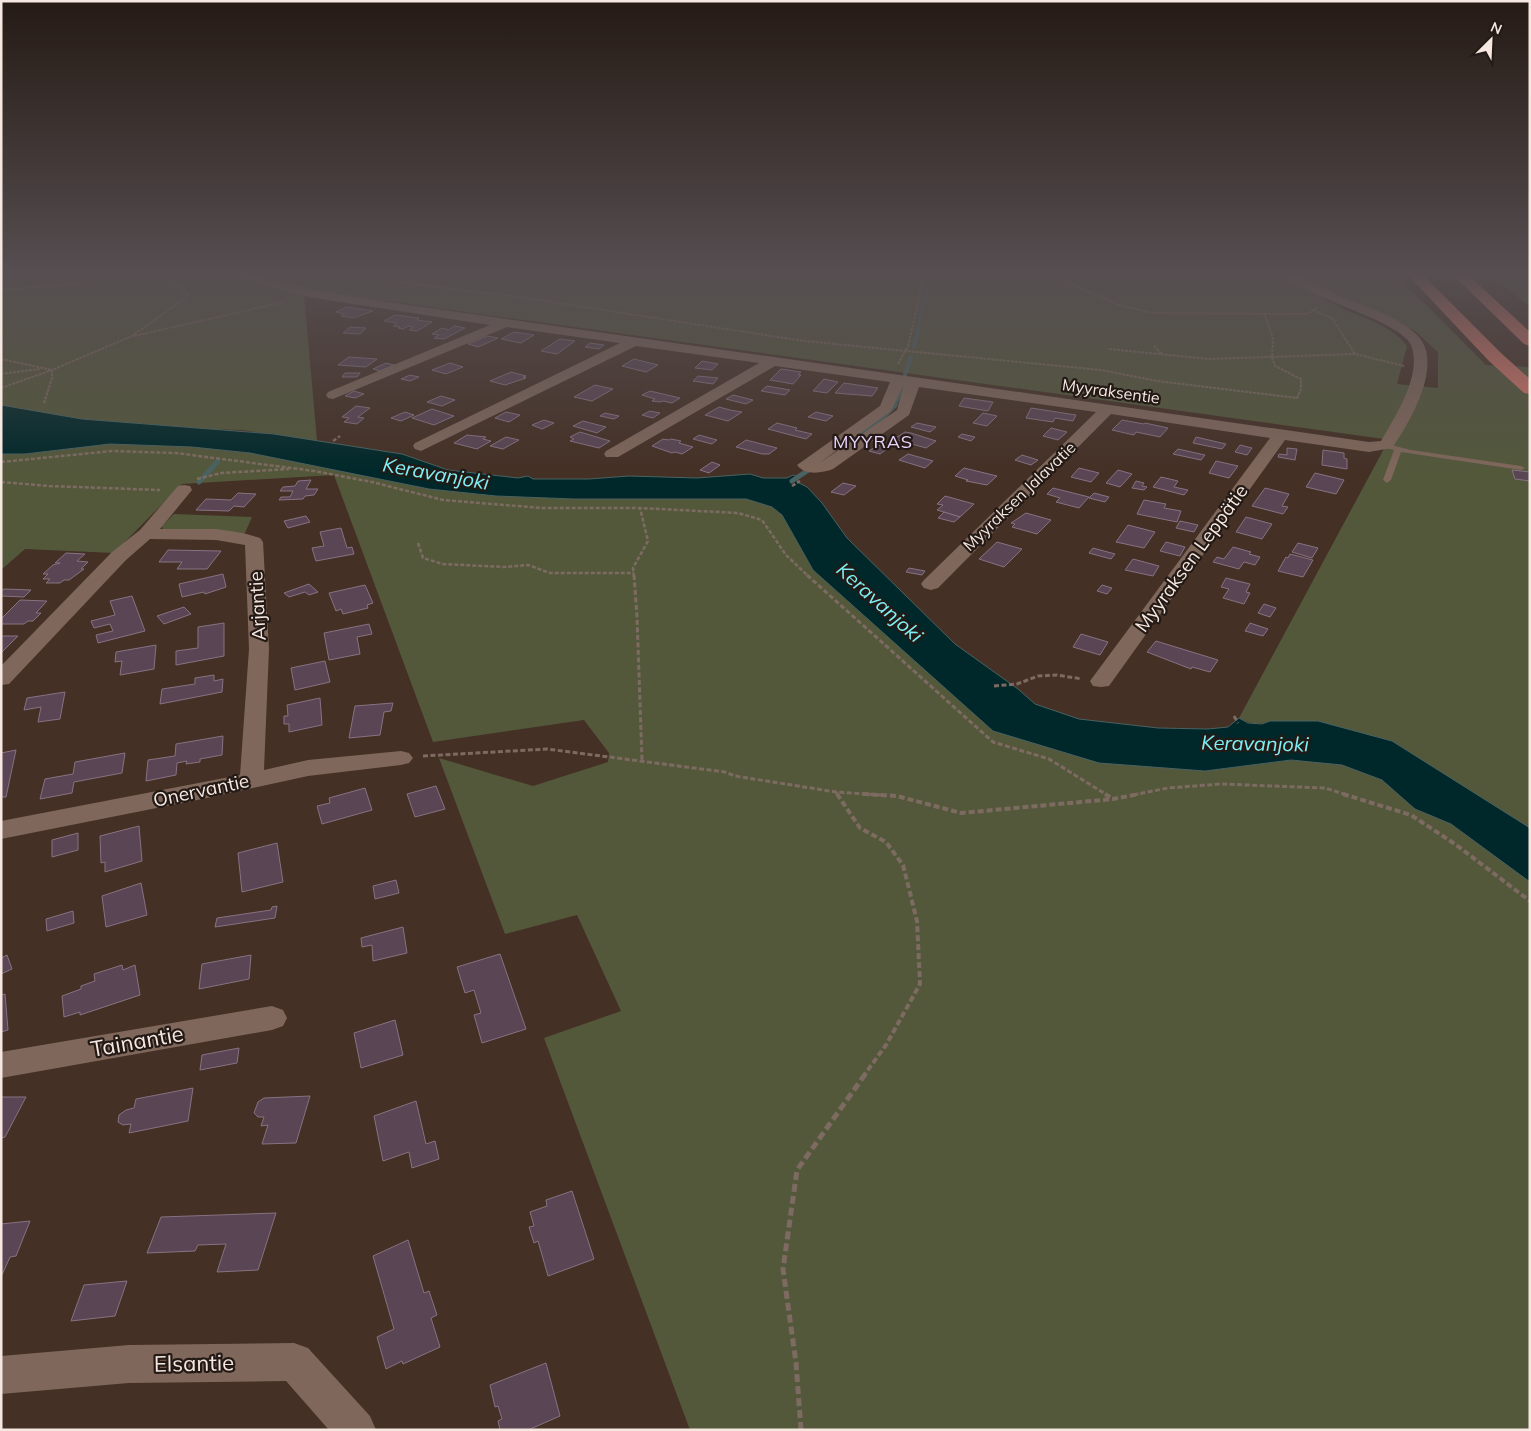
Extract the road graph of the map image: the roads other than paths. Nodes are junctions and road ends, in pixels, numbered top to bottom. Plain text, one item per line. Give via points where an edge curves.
1 (468, 339) edge
2 (619, 339) edge
3 (1414, 339) edge
4 (1477, 339) edge
5 (635, 341) junction
6 (773, 361) junction
7 (901, 379) junction
8 (1530, 389) edge
9 (333, 395) dead end
10 (1108, 409) junction
11 (1281, 434) junction
12 (1392, 443) junction
13 (421, 446) dead end
14 (612, 454) dead end
15 (1521, 468) dead end
16 (1387, 480) dead end
17 (184, 490) road end
18 (146, 534) junction
19 (931, 584) dead end
20 (1, 679) edge
21 (1101, 681) road end
22 (401, 758) road end
23 (252, 780) junction
24 (1, 830) edge
25 (272, 1018) dead end
26 (1, 1065) edge
27 (1, 1375) edge
28 (356, 1430) edge

1 - 9 street
2 - 5 street, Myyraksentie
3 - 12 street via 1420,370
4 - 8 highway
5 - 6 street, Myyraksentie
5 - 13 street
6 - 7 street, Myyraksentie
6 - 14 street
7 - 7 street via 886,408 805,465 818,469 827,466 904,412
7 - 10 street, Myyraksentie
10 - 11 street, Myyraksentie
10 - 19 street, Myyraksen Jalavatie
11 - 12 street, Myyraksentie via 1369,447
11 - 21 street, Myyraksen Leppätie
12 - 15 lane
12 - 16 lane
17 - 18 street
18 - 20 street via 119,556
18 - 23 street, Arjantie via 227,536 254,542 259,648
22 - 23 street, Onervantie via 308,768
23 - 24 street, Onervantie
25 - 26 street, Tainantie
27 - 28 street, Elsantie via 129,1364 294,1362

